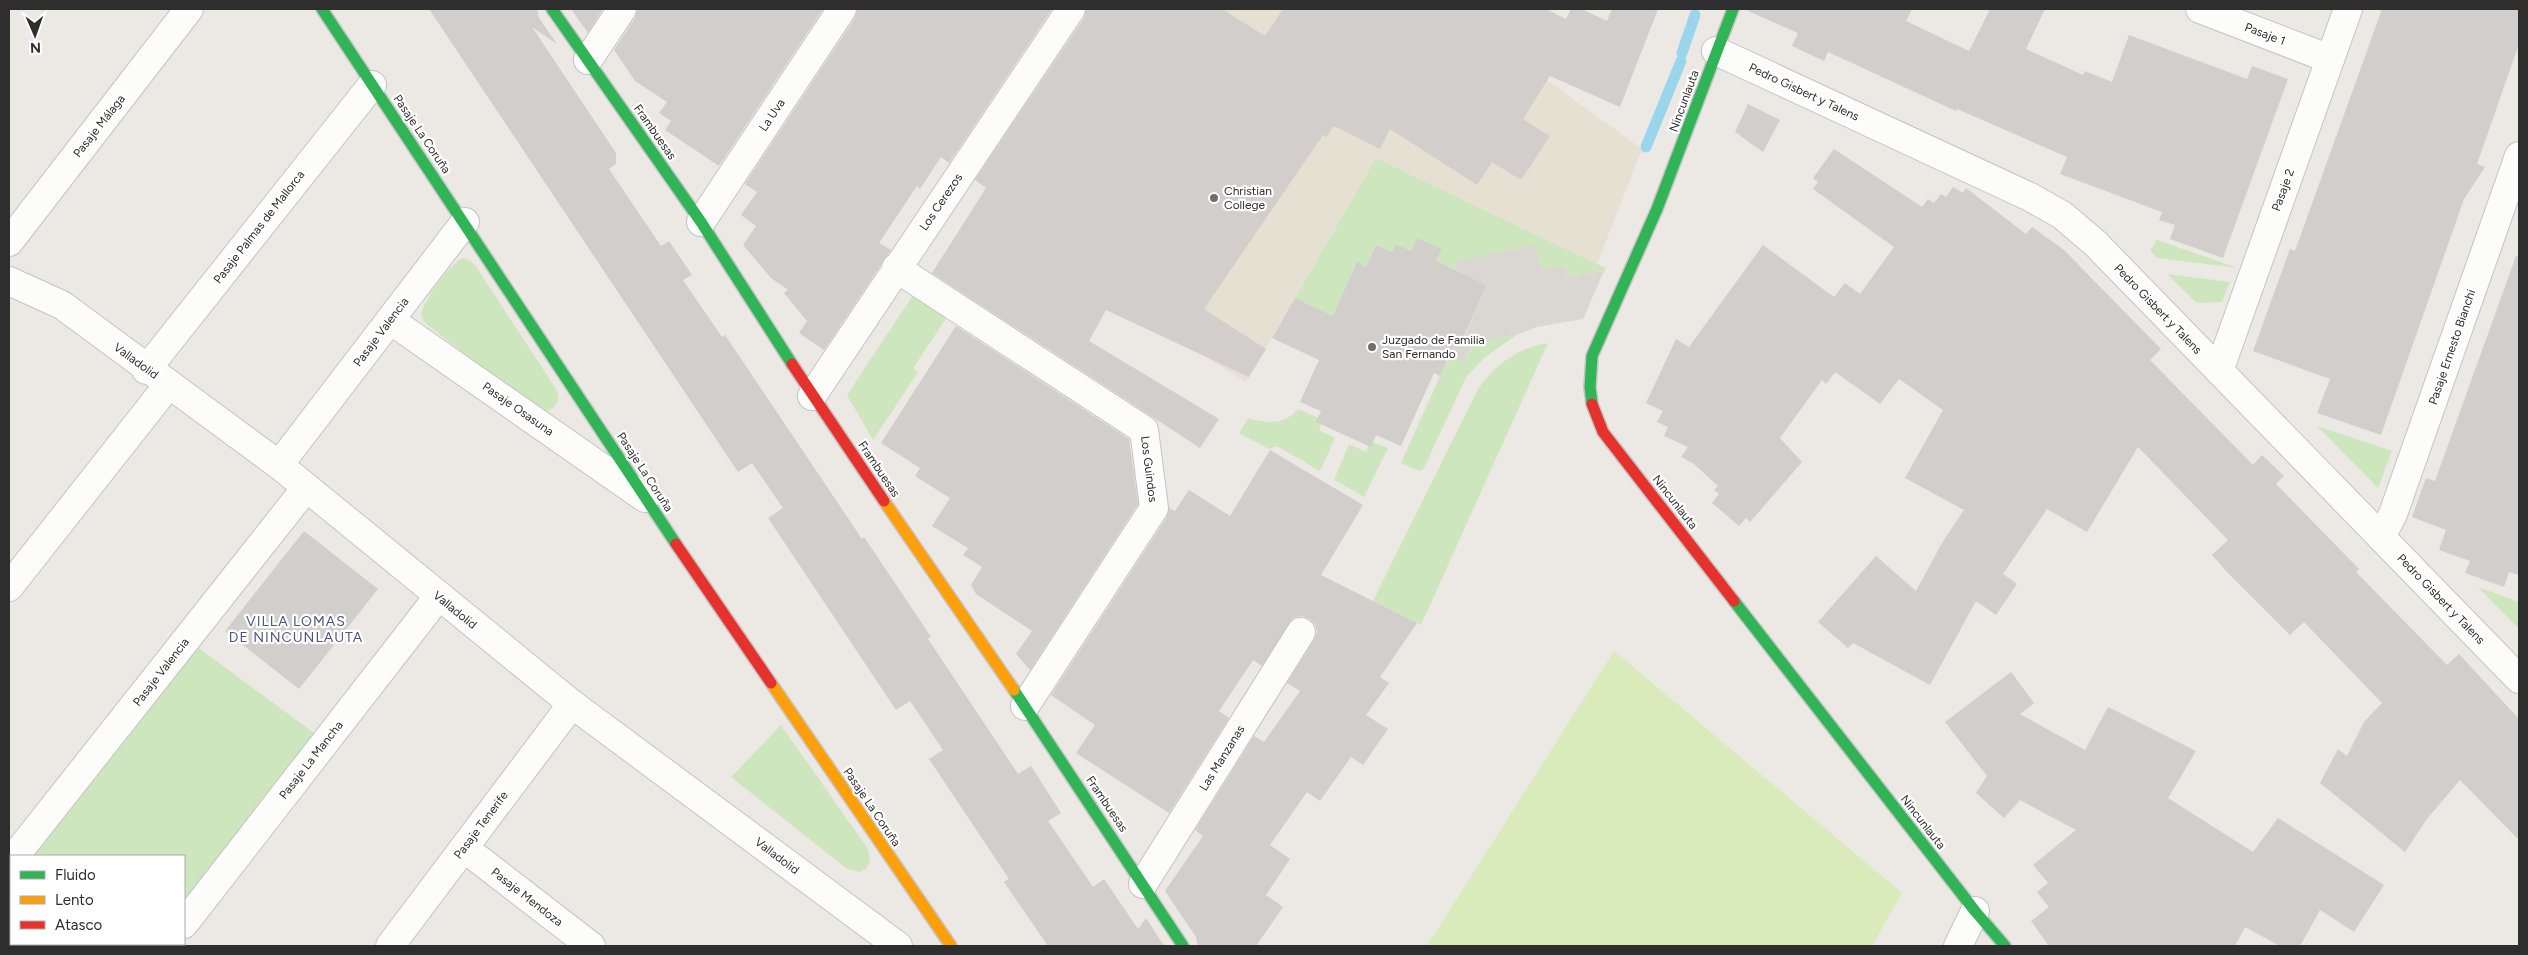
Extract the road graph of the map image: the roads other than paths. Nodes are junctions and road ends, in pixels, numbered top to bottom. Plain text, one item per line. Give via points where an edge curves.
1 (189, 9) edge
2 (322, 9) edge
3 (552, 9) edge
4 (622, 9) edge
5 (842, 9) edge
6 (1071, 9) edge
7 (1733, 9) edge
8 (2200, 9) edge
9 (2348, 9) edge
10 (1716, 51) junction
11 (2330, 59) junction
12 (588, 60) junction
13 (372, 85) junction
14 (2519, 156) edge
15 (465, 222) junction
16 (701, 222) junction
17 (9, 242) edge
18 (896, 268) junction
19 (9, 280) edge
20 (390, 320) junction
21 (146, 370) junction
22 (2219, 371) junction
23 (169, 384) junction
24 (812, 396) junction
25 (279, 466) junction
26 (306, 488) junction
27 (645, 498) junction
28 (2381, 537) junction
29 (9, 587) edge
30 (438, 596) junction
31 (1301, 632) dead end
32 (2519, 679) edge
33 (572, 704) junction
34 (1025, 706) junction
35 (464, 848) junction
36 (16, 855) edge
37 (1143, 884) junction
38 (1975, 911) junction
39 (185, 923) edge
40 (390, 946) edge
41 (590, 946) edge
42 (898, 946) edge
43 (951, 946) edge
44 (1183, 946) edge
45 (1958, 946) edge
46 (2005, 946) edge

1 - 17 street, Pasaje Málaga
2 - 13 street, Pasaje La Coruña
3 - 12 street, Frambuesas
4 - 12 street
5 - 16 street, La Uva
6 - 18 street, Los Cerezos
7 - 10 street, Nincunlauta
8 - 11 street, Pasaje 1
9 - 11 street, Pasaje 2
10 - 22 street, Pedro Gisbert y Talens via 2030,197 2062,215 2095,243
10 - 38 street, Nincunlauta via 1658,208 1592,356 1588,380 1591,407 1603,432
11 - 22 street, Pasaje 2
12 - 16 street, Frambuesas
13 - 15 street, Pasaje La Coruña
13 - 21 street, Pasaje Palmas de Mallorca
14 - 28 street, Pasaje Ernesto Bianchi via 2394,514
15 - 20 street, Pasaje Valencia
15 - 27 street, Pasaje La Coruña
16 - 24 street, Frambuesas
18 - 24 street, Los Cerezos
18 - 34 street, Los Guindos via 1144,430 1154,508
19 - 21 street, Valladolid via 62,305
20 - 25 street, Pasaje Valencia
20 - 27 street, Pasaje Osasuna
21 - 23 street, Valladolid
22 - 28 street, Pedro Gisbert y Talens
23 - 25 street, Valladolid
23 - 29 street
24 - 34 street, Frambuesas
25 - 26 street, Valladolid
26 - 30 street, Valladolid
26 - 36 street, Pasaje Valencia
27 - 43 street, Pasaje La Coruña
28 - 32 street, Pedro Gisbert y Talens
30 - 33 street, Valladolid
30 - 39 street, Pasaje La Mancha
31 - 37 street, Las Manzanas
33 - 35 street, Pasaje Tenerife
33 - 42 street, Valladolid
34 - 37 street, Frambuesas
35 - 40 street, Pasaje Tenerife
35 - 41 street, Pasaje Mendoza
37 - 44 street, Frambuesas
38 - 45 street
38 - 46 street, Nincunlauta

